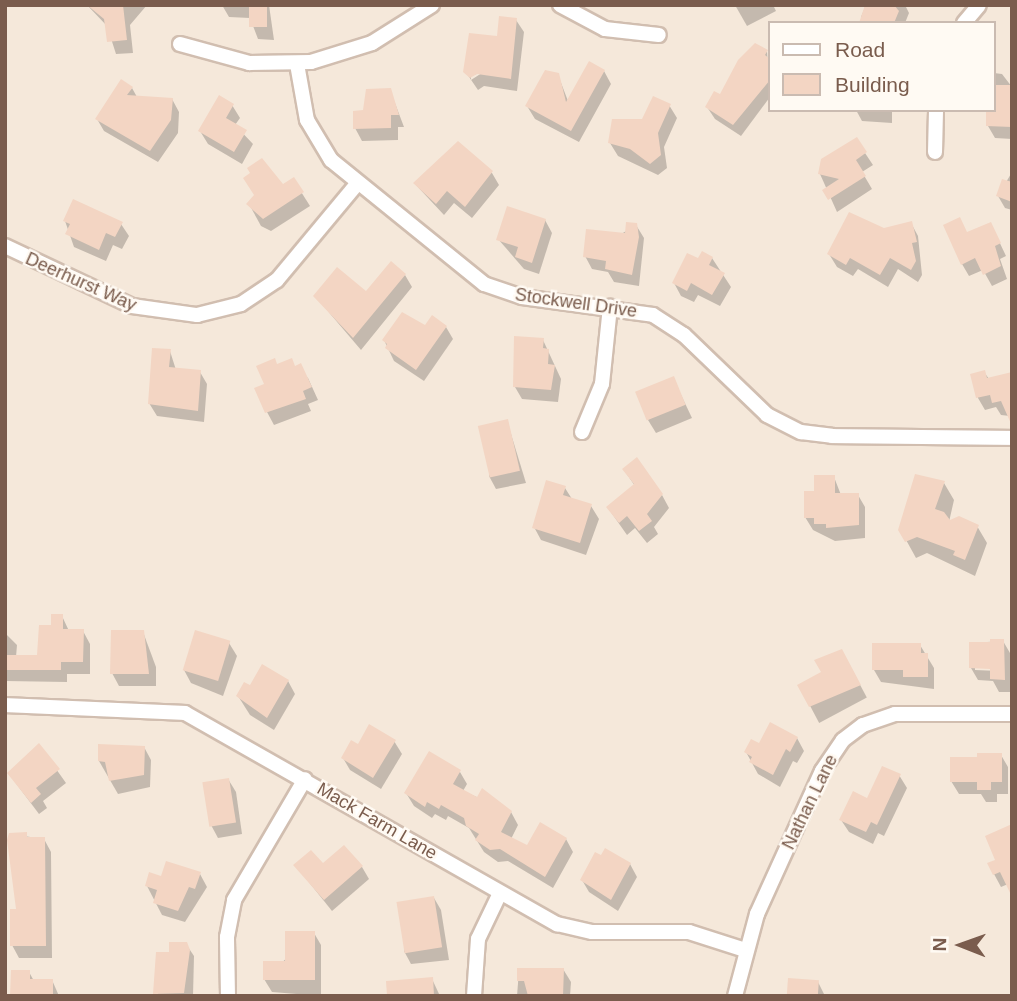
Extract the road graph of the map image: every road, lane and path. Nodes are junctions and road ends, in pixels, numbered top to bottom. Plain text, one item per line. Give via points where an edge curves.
1 (432, 5) edge
2 (560, 5) edge
3 (979, 5) edge
4 (966, 21) edge
5 (659, 35) dead end
6 (180, 44) dead end
7 (297, 64) junction
8 (936, 112) edge
9 (935, 152) dead end
10 (357, 184) junction
11 (5, 246) edge
12 (610, 306) junction
13 (582, 432) dead end
14 (1012, 438) edge
15 (5, 705) edge
16 (1012, 713) edge
17 (305, 779) junction
18 (500, 893) junction
19 (746, 950) junction
20 (228, 996) edge
21 (474, 996) edge
22 (735, 996) edge

1 - 7 street via 365,46
2 - 5 street via 605,29
3 - 4 street
6 - 7 street via 249,63
7 - 10 street, Stockwell Drive via 300,96 310,126 331,160
8 - 9 street
10 - 11 street, Deerhurst Way via 269,286 241,304 197,314 132,306
10 - 12 street, Stockwell Drive via 491,287 534,299
12 - 13 street via 602,384
12 - 14 street, Stockwell Drive via 644,311 666,321 767,415 801,432
15 - 17 street, Mack Farm Lane via 185,713
16 - 19 street, Nathan Lane via 895,714 848,736 822,771 757,914
17 - 18 street, Mack Farm Lane
17 - 20 street via 234,900 227,937
18 - 19 street, Mack Farm Lane via 569,928 689,932
18 - 21 street via 478,939
19 - 22 street, Nathan Lane

